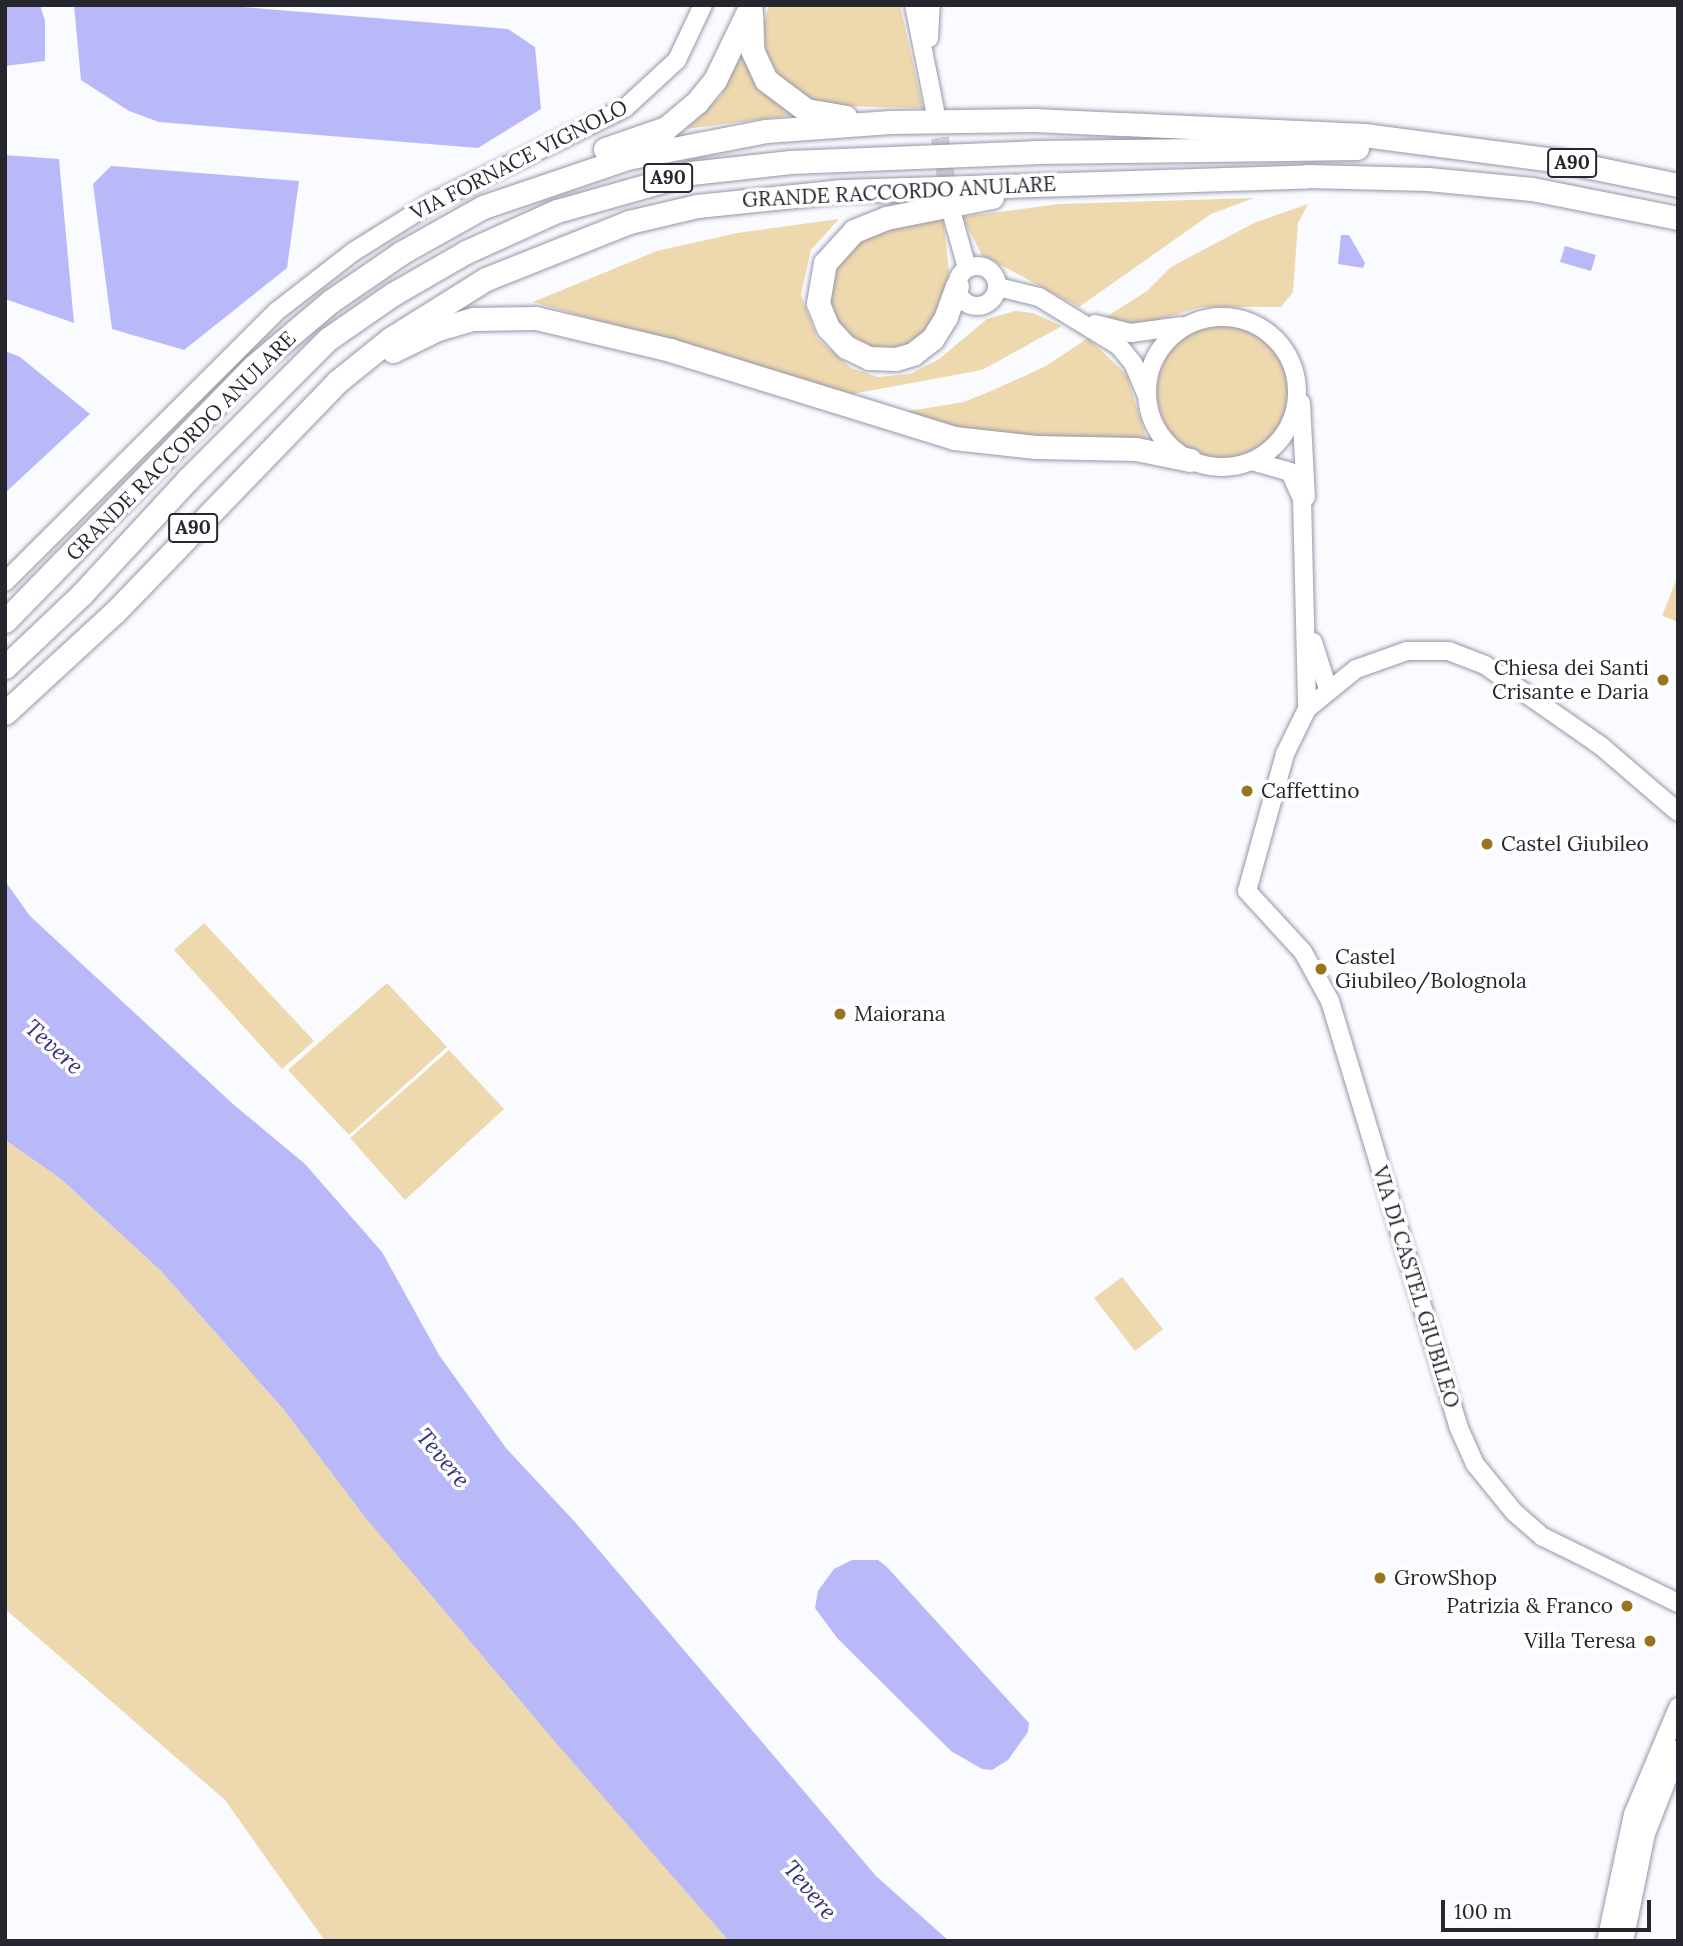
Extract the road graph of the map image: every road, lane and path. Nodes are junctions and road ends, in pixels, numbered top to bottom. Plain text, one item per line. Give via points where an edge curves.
1 (704, 5) edge
2 (914, 5) edge
3 (931, 5) edge
4 (751, 6) edge
5 (927, 66) junction
6 (936, 110) tunnel mouth
7 (890, 122) junction
8 (1465, 149) junction
9 (1073, 182) junction
10 (1678, 185) edge
11 (483, 207) junction
12 (953, 218) tunnel mouth
13 (1678, 218) edge
14 (962, 277) junction
15 (998, 286) junction
16 (1078, 318) junction
17 (1184, 326) junction
18 (338, 381) junction
19 (1298, 393) junction
20 (1149, 401) junction
21 (1190, 460) junction
22 (1252, 461) junction
23 (1304, 509) junction
24 (5, 582) edge
25 (1308, 613) junction
26 (10, 617) edge
27 (5, 667) edge
28 (1328, 689) junction
29 (1307, 709) junction
30 (5, 713) edge
31 (1678, 812) edge
32 (1678, 1603) edge
33 (1678, 1707) edge
34 (1678, 1749) edge
35 (1606, 1941) edge
36 (1623, 1941) edge

1 - 24 street, VIA FORNACE VIGNOLO via 677,60 625,108 433,202 353,252 285,304
2 - 5 street
3 - 5 street
4 - 7 highway via 752,50 776,91 806,110
4 - 11 highway via 715,80 679,119 541,174
5 - 6 street
7 - 8 highway, GRANDE RACCORDO ANULARE via 1212,125 1364,135
7 - 11 highway, GRANDE RACCORDO ANULARE via 766,131 684,144 596,167
8 - 10 highway, GRANDE RACCORDO ANULARE / A90 via 1561,161
8 - 27 highway, GRANDE RACCORDO ANULARE / A90 via 1235,147 855,158 691,173 588,200 467,252 393,294 328,340
9 - 13 highway, GRANDE RACCORDO ANULARE / A90 via 1307,176 1428,179 1552,192
9 - 14 highway via 914,211 863,227 846,236 829,255 821,273 818,303 828,328 846,347 869,358 896,359 913,354 932,339
9 - 18 highway, GRANDE RACCORDO ANULARE / A90 via 768,197 697,206 629,222 511,267 451,298
11 - 26 highway, GRANDE RACCORDO ANULARE via 389,261 309,318 254,366
12 - 14 street
14 - 15 street via 979,265 990,270
14 - 15 street via 960,298 975,307 992,300
15 - 16 street via 1039,298
16 - 17 street via 1131,333
16 - 20 street via 1126,353
17 - 19 street via 1221,318 1266,330 1291,360
17 - 20 street via 1165,341 1154,359
18 - 21 highway via 439,329 474,319 528,317 670,350 954,438 1027,447 1136,449
18 - 30 highway, GRANDE RACCORDO ANULARE / A90 via 50,675
19 - 22 street via 1287,433
19 - 23 street via 1305,430
20 - 21 street via 1162,438
21 - 22 street via 1221,467
22 - 23 street via 1279,466 1293,475
23 - 25 street
25 - 28 street via 1319,670
25 - 29 street
28 - 29 street
28 - 31 street via 1363,665 1397,653 1431,649 1475,659 1601,746
29 - 32 street, VIA DI CASTEL GIUBILEO via 1285,754 1247,891 1303,953 1329,1001 1458,1426 1475,1464 1514,1512 1543,1536
33 - 35 main road via 1633,1814
34 - 36 main road via 1645,1833

